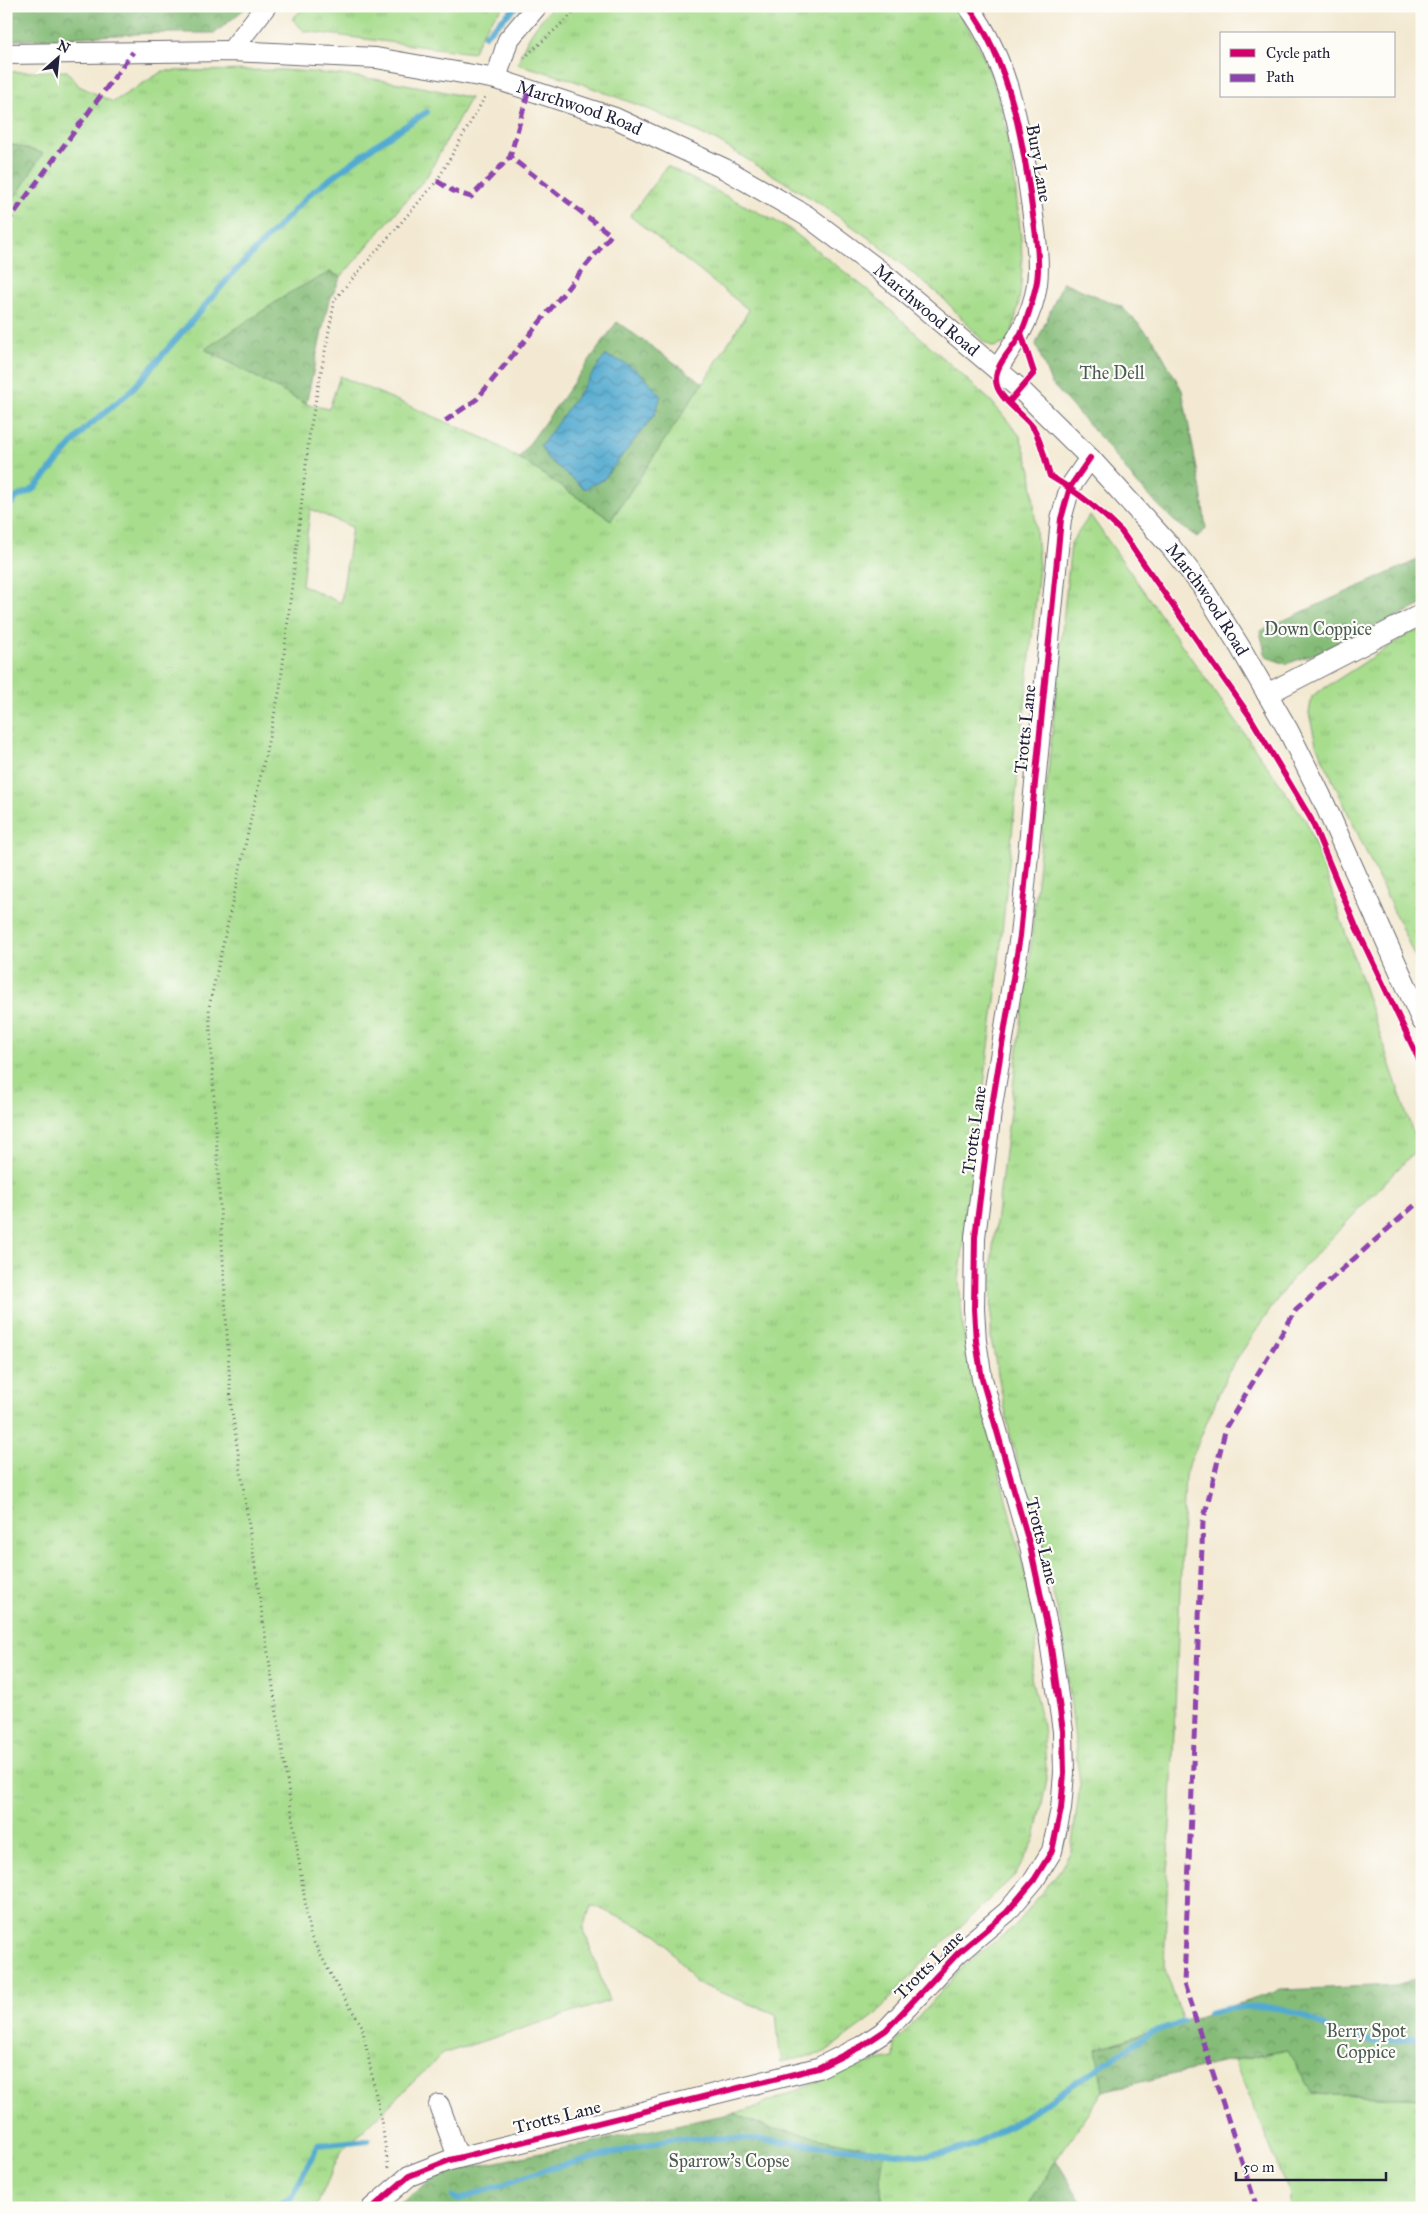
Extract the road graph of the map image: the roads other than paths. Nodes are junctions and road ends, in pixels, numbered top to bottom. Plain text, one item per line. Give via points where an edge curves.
1 (266, 6) edge
2 (537, 6) edge
3 (968, 6) edge
4 (231, 51) junction
5 (6, 54) edge
6 (496, 79) junction
7 (997, 369) junction
8 (1090, 458) junction
9 (1422, 614) edge
10 (1267, 694) junction
11 (1422, 1022) edge
12 (439, 2105) dead end
13 (458, 2157) junction
14 (372, 2208) edge

1 - 4 street
2 - 6 street via 508,40
3 - 7 street, Bury Lane via 990,43 1007,87 1019,131 1036,241 1037,284 1028,317
4 - 5 street, Marchwood Road
4 - 6 street, Marchwood Road via 376,58
6 - 7 street, Marchwood Road via 615,118 724,169 807,216 879,270
7 - 8 street, Marchwood Road
8 - 10 street, Marchwood Road via 1201,585
8 - 13 street, Trotts Lane via 1070,487 1061,519 1020,936 991,1112 975,1237 974,1309 982,1379 1030,1546 1049,1634 1064,1731 1061,1809 1052,1851 1008,1912 958,1953 886,2030 862,2046 818,2068
9 - 10 street
10 - 11 street, Marchwood Road via 1321,796
12 - 13 street
13 - 14 street, Trotts Lane via 409,2176

